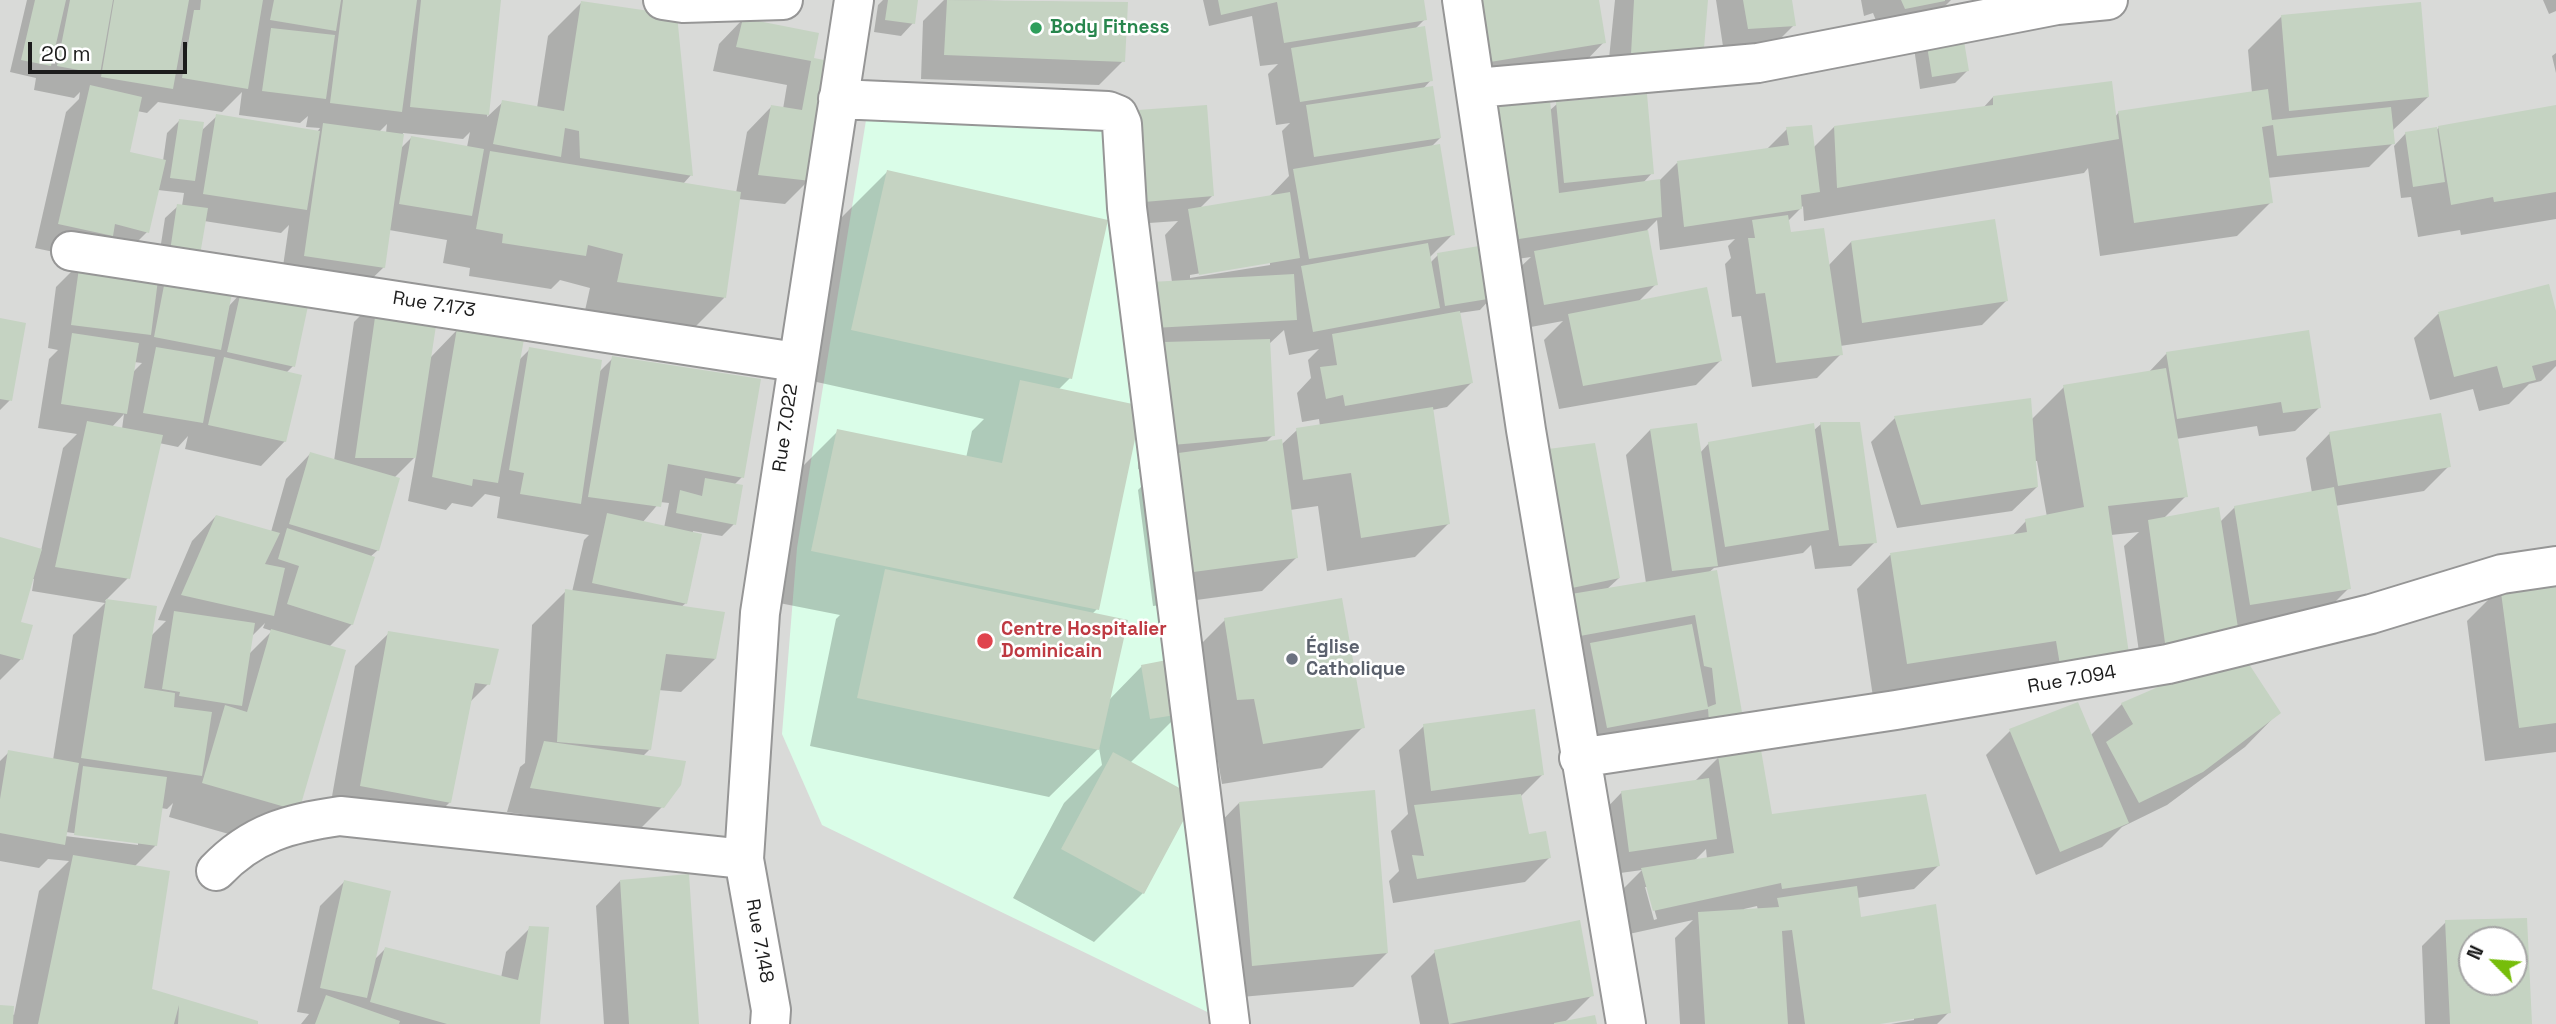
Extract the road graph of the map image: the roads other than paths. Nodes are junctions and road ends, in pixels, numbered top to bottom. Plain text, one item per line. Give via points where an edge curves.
1 (663, 0) edge
2 (783, 0) edge
3 (854, 0) edge
4 (1462, 0) edge
5 (2108, 0) edge
6 (1476, 88) junction
7 (838, 99) junction
8 (71, 251) dead end
9 (796, 362) junction
10 (2556, 566) edge
11 (1579, 758) junction
12 (744, 859) junction
13 (216, 870) dead end
14 (770, 1024) edge
15 (1230, 1024) edge
16 (1626, 1024) edge

1 - 2 street
3 - 7 street, Rue 7.022
4 - 6 street
5 - 6 street via 2057,5 1758,63
6 - 11 street
7 - 9 street, Rue 7.022
7 - 15 street via 1108,111 1118,115 1122,124 1130,236
8 - 9 street, Rue 7.173
9 - 12 street, Rue 7.022 via 760,612
10 - 11 street, Rue 7.094 via 2502,574 2371,614 2168,664
11 - 16 street
12 - 13 street via 340,816 291,823 236,850
12 - 14 street, Rue 7.148

